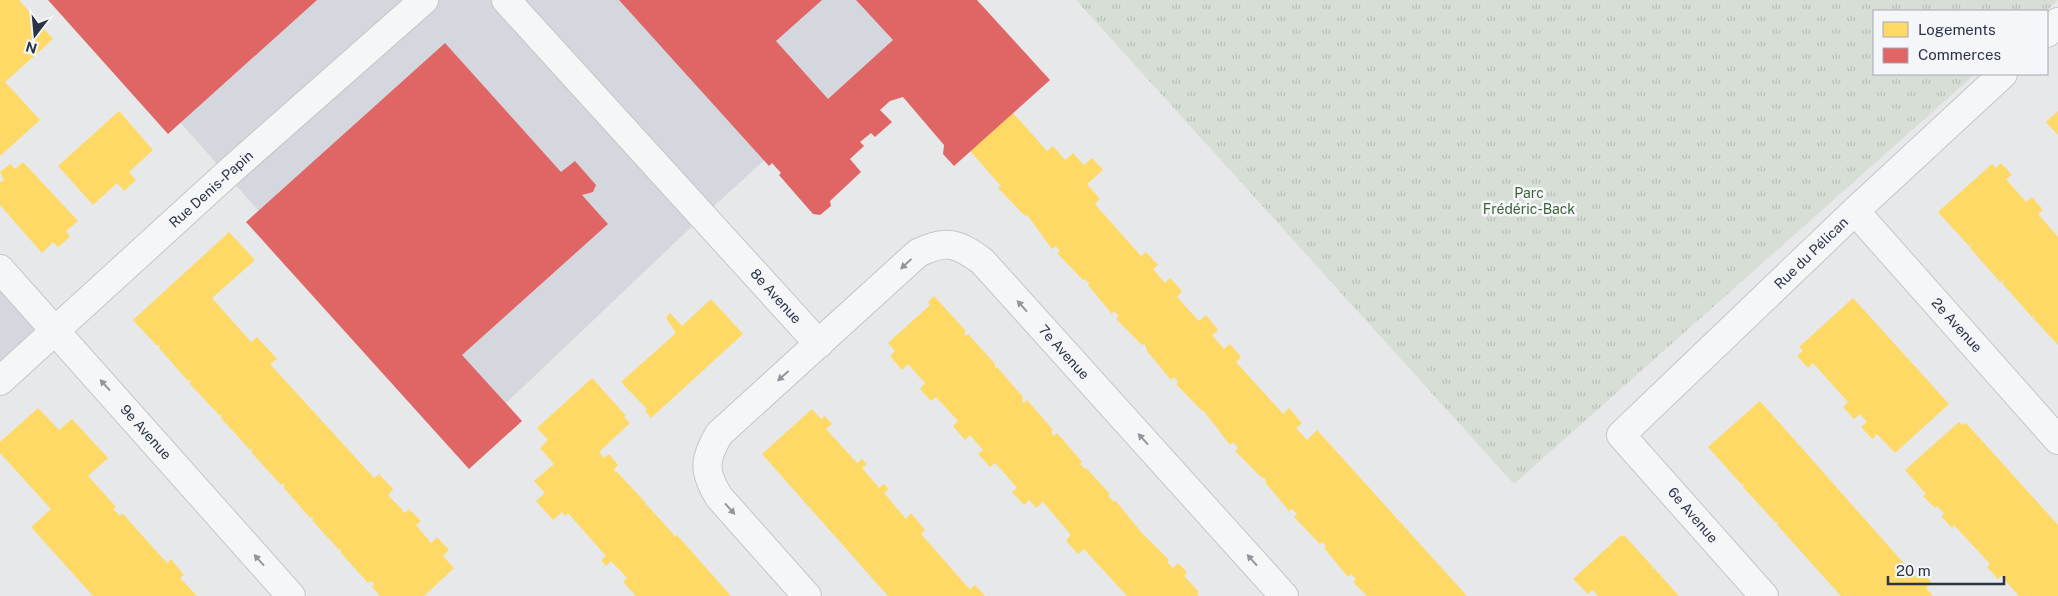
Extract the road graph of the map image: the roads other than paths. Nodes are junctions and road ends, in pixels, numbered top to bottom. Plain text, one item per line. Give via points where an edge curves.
1 (424, 0) edge
2 (506, 0) edge
3 (2058, 22) edge
4 (2048, 32) edge
5 (2002, 75) edge
6 (1855, 210) junction
7 (0, 269) edge
8 (56, 331) junction
9 (819, 344) junction
10 (0, 381) edge
11 (1621, 435) joint
12 (2058, 440) edge
13 (291, 596) edge
14 (807, 596) edge
15 (1284, 596) edge
16 (1764, 596) edge

1 - 8 street, Rue Denis-Papin via 229,172
2 - 9 street, 8e Avenue
3 - 4 street
5 - 6 street, Rue du Pélican
6 - 11 street, Rue du Pélican
6 - 12 street, 2e Avenue
7 - 8 street, 9e Avenue
8 - 10 street, Rue Denis-Papin
13 -> 8 street, 9e Avenue
9 -> 14 street via 719,434 709,451 706,467 719,497
15 -> 9 street, 7e Avenue via 982,261 966,249 948,243 918,253
11 - 16 street, 6e Avenue

